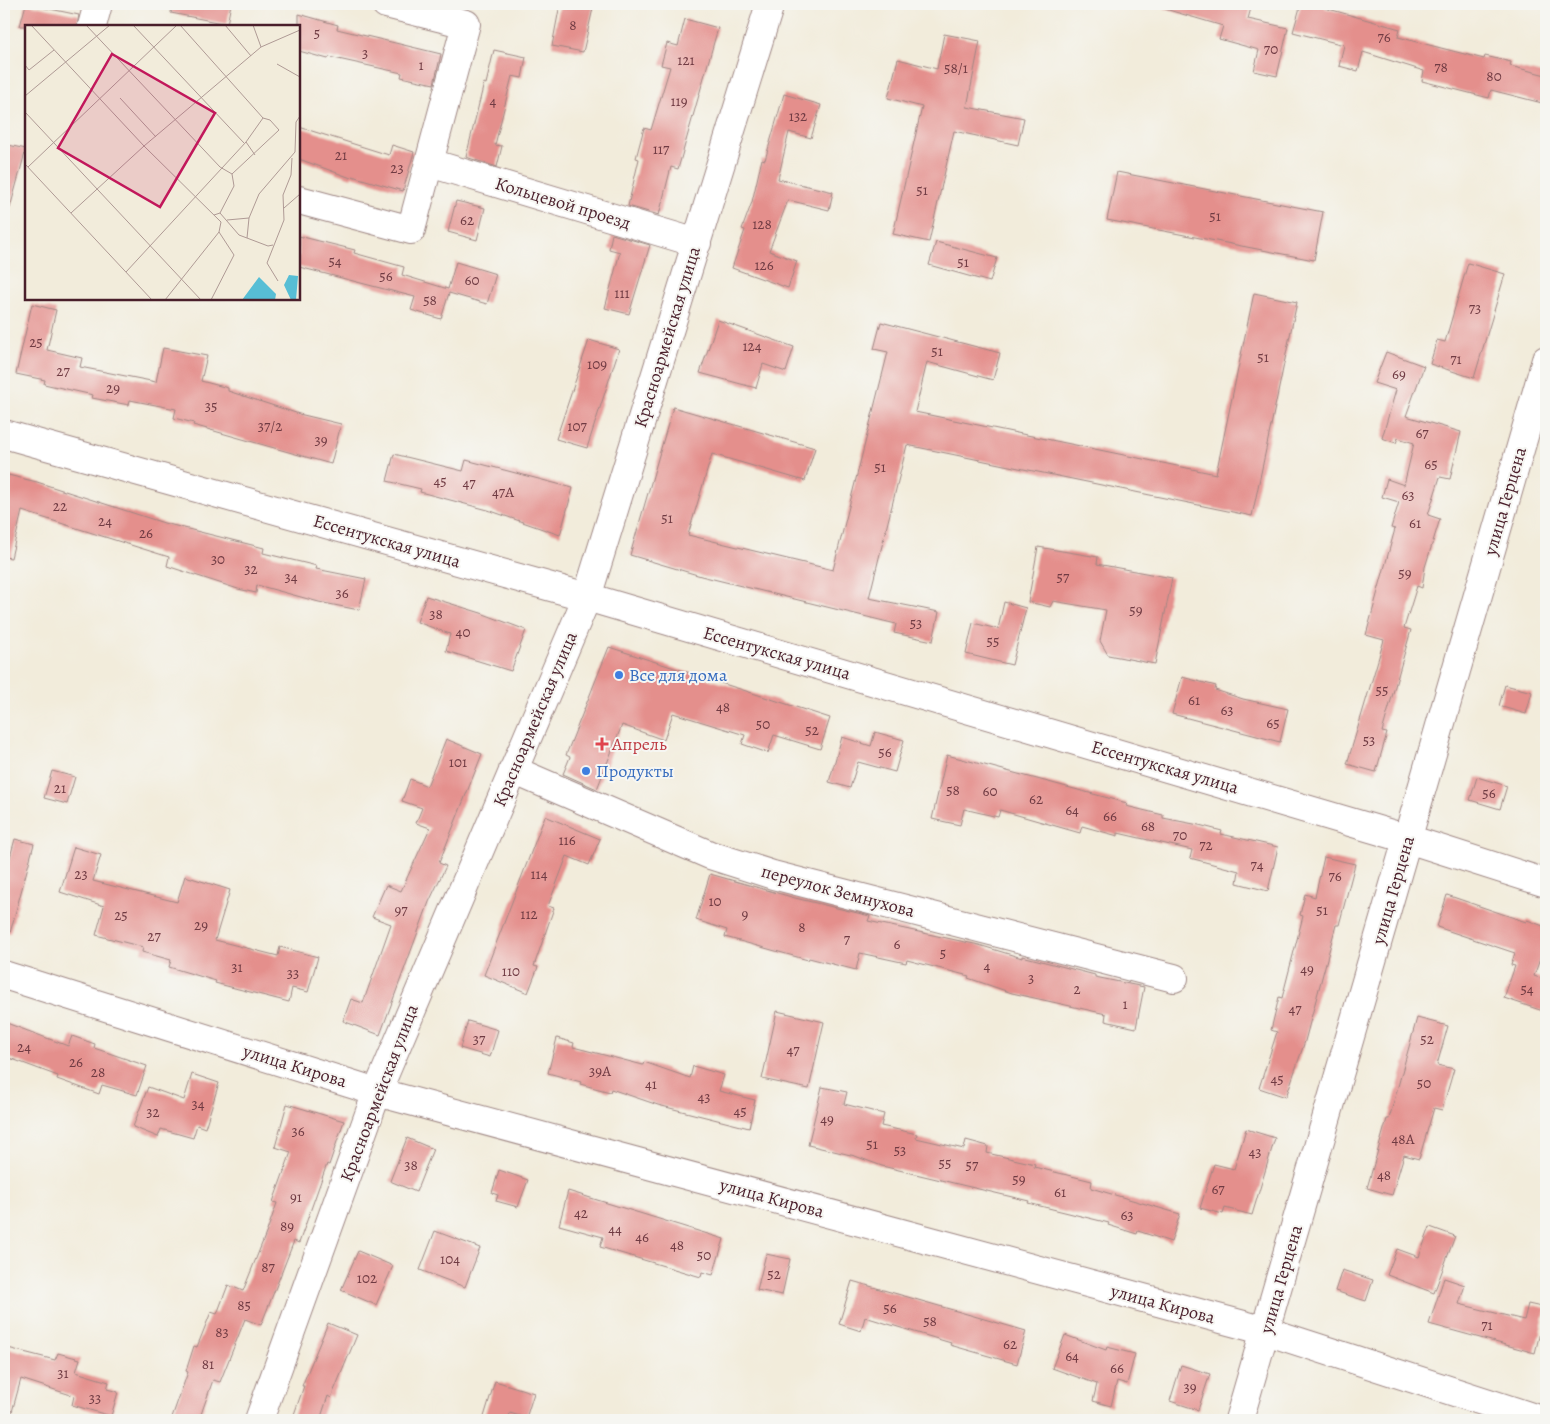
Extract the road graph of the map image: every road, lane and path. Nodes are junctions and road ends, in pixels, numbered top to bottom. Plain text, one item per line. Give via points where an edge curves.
1 (98, 4) edge
2 (386, 4) edge
3 (770, 4) edge
4 (92, 25) edge
5 (430, 163) junction
6 (300, 200) edge
7 (697, 243) junction
8 (1546, 360) edge
9 (4, 434) edge
10 (587, 597) junction
11 (513, 770) junction
12 (1408, 839) junction
13 (1546, 883) edge
14 (4, 975) edge
15 (1174, 978) dead end
16 (377, 1092) junction
17 (1266, 1331) junction
18 (259, 1420) edge
19 (1240, 1420) edge
20 (1541, 1420) edge

1 - 4 street
2 - 5 street via 466,24
3 - 7 street, Красноармейская улица
5 - 6 street via 411,230
5 - 7 street, Кольцевой проезд
7 - 10 street, Красноармейская улица
8 - 12 street, улица Герцена
9 - 10 street, Ессентукская улица
10 - 11 street, Красноармейская улица
10 - 12 street, Ессентукская улица
11 - 15 street, переулок Земнухова via 710,855 773,875
11 - 16 street, Красноармейская улица
12 - 13 street, Ессентукская улица
12 - 17 street, улица Герцена
14 - 16 street, улица Кирова
16 - 17 street, улица Кирова
16 - 18 street, Красноармейская улица
17 - 19 street, улица Герцена
17 - 20 street, улица Кирова

